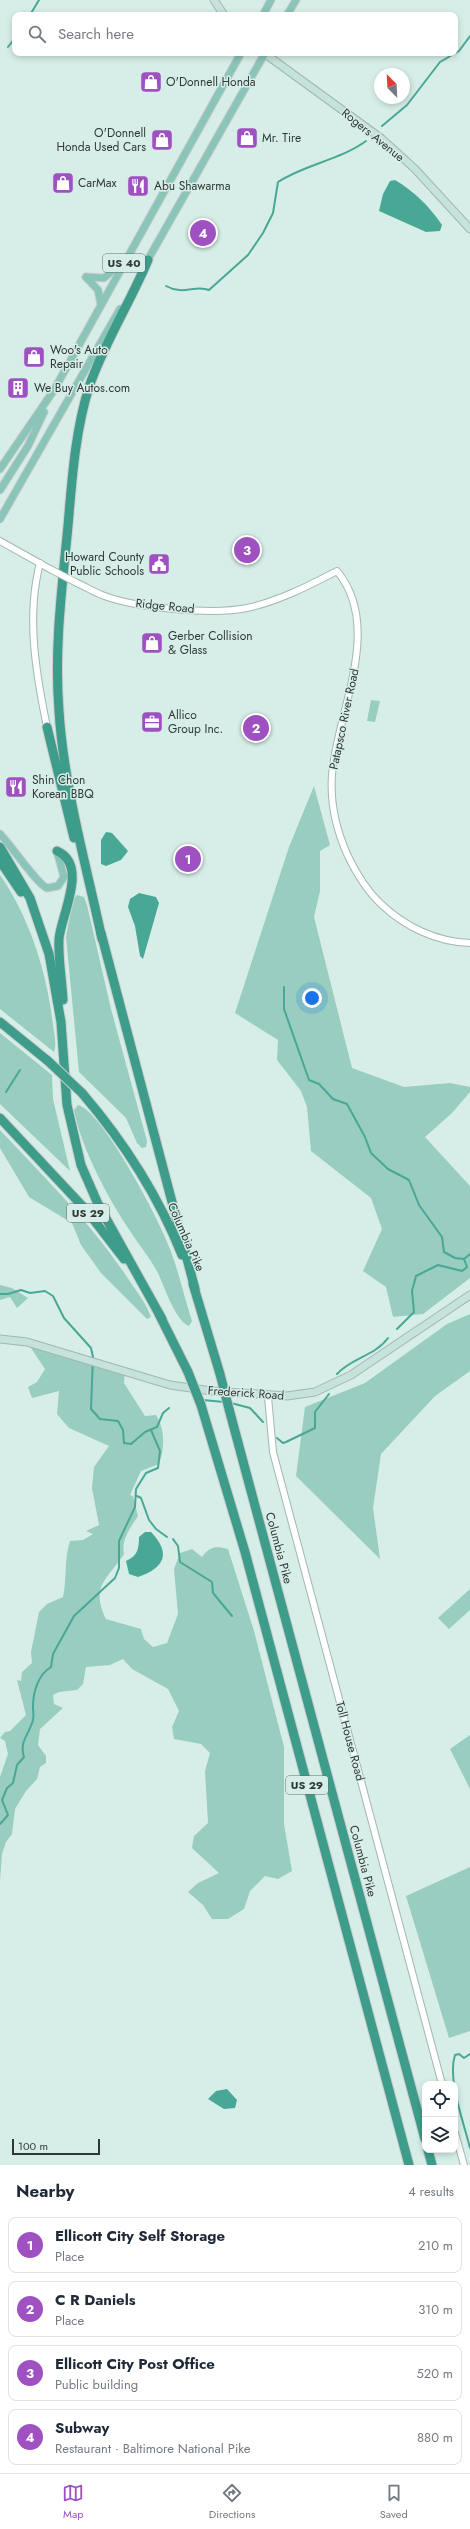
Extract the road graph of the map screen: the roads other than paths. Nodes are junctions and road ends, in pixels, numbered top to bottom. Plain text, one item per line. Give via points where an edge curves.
1 (214, 0) edge
2 (271, 0) edge
3 (296, 0) edge
4 (222, 12) edge
5 (265, 12) edge
6 (289, 12) edge
7 (239, 56) edge
8 (263, 56) edge
9 (269, 56) edge
10 (470, 229) edge
11 (130, 252) junction
12 (148, 260) junction
13 (101, 305) junction
14 (54, 390) junction
15 (0, 469) edge
16 (0, 490) edge
17 (0, 518) edge
18 (0, 541) edge
19 (40, 562) junction
20 (336, 571) joint
21 (47, 727) joint
22 (0, 834) edge
23 (0, 847) edge
24 (57, 851) joint
25 (0, 861) edge
26 (43, 935) junction
27 (102, 939) junction
28 (470, 943) edge
29 (0, 1022) edge
30 (64, 1061) junction
31 (0, 1118) edge
32 (195, 1289) junction
33 (470, 1295) edge
34 (162, 1319) junction
35 (0, 1339) edge
36 (268, 1396) junction
37 (441, 2081) edge
38 (422, 2128) edge
39 (458, 2144) edge
40 (429, 2153) edge
41 (409, 2165) edge
42 (432, 2165) edge
43 (464, 2165) edge

1 - 4 main road
2 - 5 main road
3 - 6 main road
7 - 11 main road, US 40
8 - 12 main road, US 40
9 - 10 main road, Rogers Avenue via 382,139 415,169
11 - 13 main road, US 40
11 - 13 main road via 108,276 98,279 86,277 98,290
12 - 17 main road, US 40
12 - 27 highway via 97,367 84,406 75,452 58,622 57,686 61,737 69,788
13 - 14 main road, US 40
14 - 15 main road, US 40
14 - 16 main road via 28,446
18 - 19 street, Ridge Road
19 - 20 street, Ridge Road, bridge via 102,596 121,601 227,611 277,599
19 - 21 street via 34,600 35,645
20 - 28 street, Patapsco River Road via 345,580 351,596 357,637 354,675 334,756 332,775 334,809 340,836 358,876 388,911 401,921 435,937
21 - 27 highway
22 - 24 main road via 19,854 38,881 47,888 58,886 64,878
23 - 26 highway via 30,898
24 - 30 highway via 67,859 72,874 72,890 59,938
25 - 26 highway via 27,901
26 - 30 highway via 54,974
27 - 32 highway
29 - 32 highway, Columbia Pike / US 29, bridge via 82,1093 112,1130 148,1184 173,1234
30 - 34 highway via 70,1125 88,1184
31 - 34 highway, US 29 via 103,1231
32 - 38 highway, Columbia Pike / US 29, bridge
33 - 36 main road, Frederick Road via 373,1361 330,1386 301,1395
34 - 41 highway, US 29, bridge via 201,1405 247,1560
35 - 36 main road, Frederick Road via 27,1342 170,1385
36 - 37 street, Toll House Road via 273,1452
39 - 43 street
40 - 42 highway

